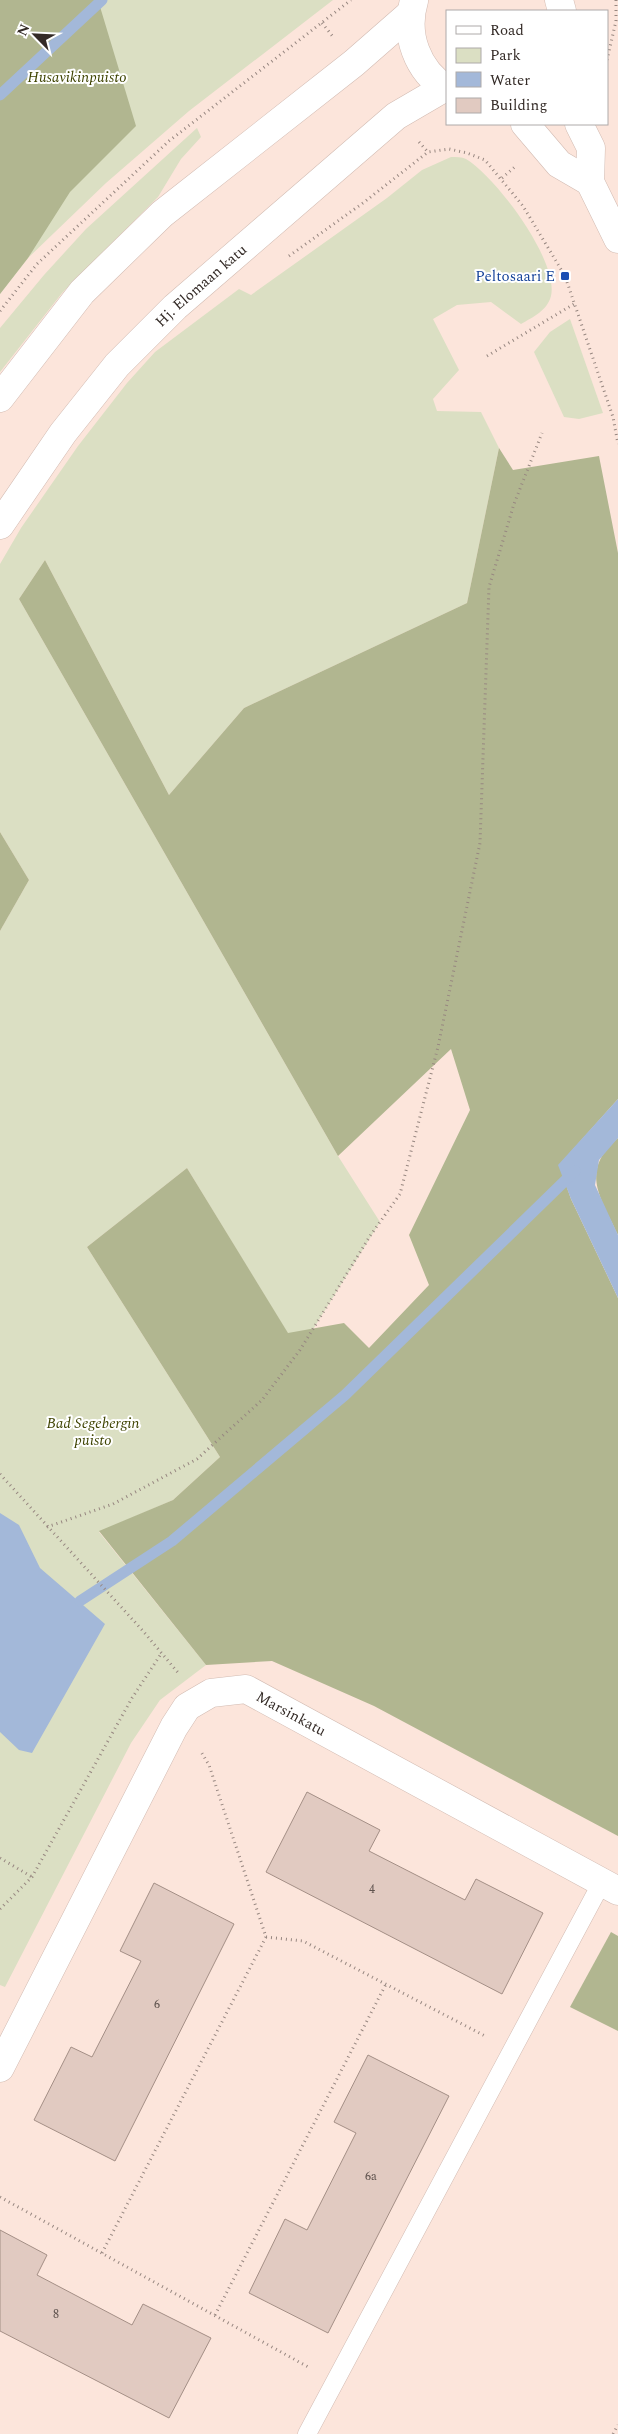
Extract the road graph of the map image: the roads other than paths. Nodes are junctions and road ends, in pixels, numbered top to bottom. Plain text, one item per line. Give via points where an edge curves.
1 (412, 7) edge
2 (446, 88) edge
3 (526, 125) edge
4 (580, 125) edge
5 (590, 182) junction
6 (618, 239) edge
7 (0, 398) edge
8 (0, 525) edge
9 (610, 1887) edge
10 (0, 2068) edge
11 (308, 2434) edge

1 - 2 street via 411,35 417,56 428,74
1 - 7 street via 354,63 162,214 82,292
2 - 8 street, Hj. Elomaan katu via 396,116 175,307 117,365 63,433
3 - 5 street via 559,164
4 - 5 street via 592,148
5 - 6 street
9 - 10 street, Marsinkatu via 246,1689 211,1694 187,1707 181,1717
9 - 11 lane via 512,2050

